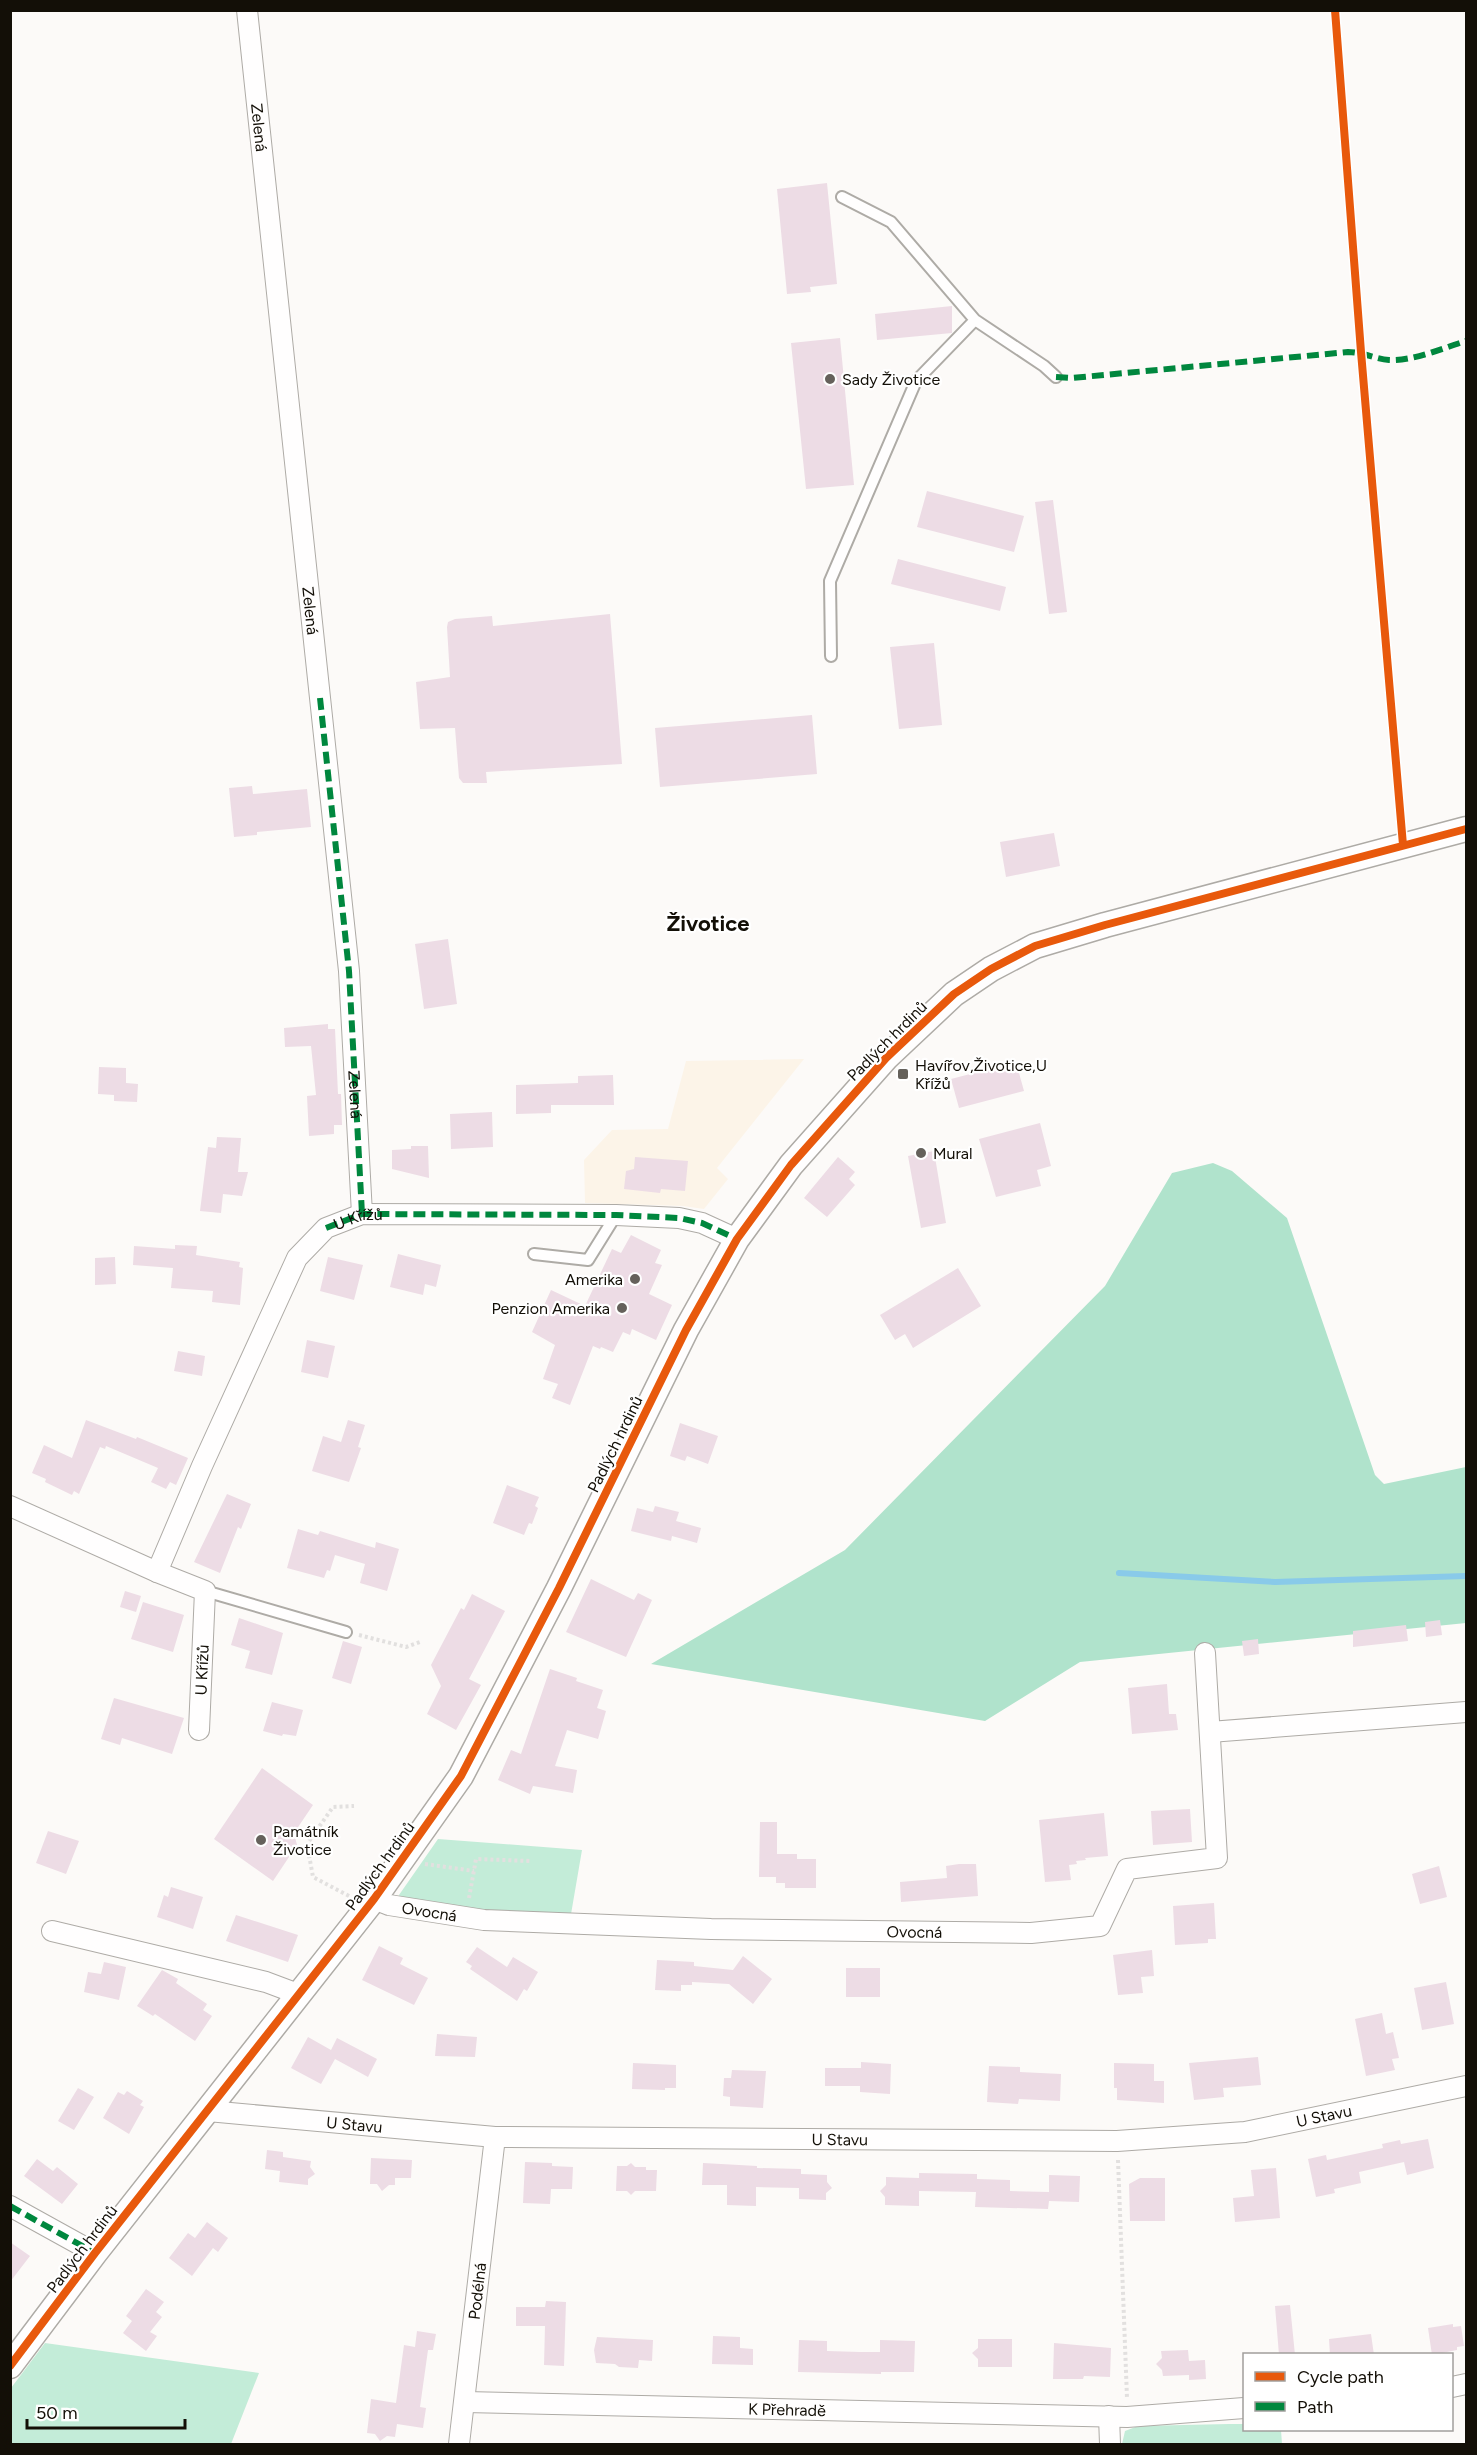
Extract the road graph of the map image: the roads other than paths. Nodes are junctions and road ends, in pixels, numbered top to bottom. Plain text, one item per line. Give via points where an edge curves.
1 (247, 10) edge
2 (842, 197) dead end
3 (975, 320) junction
4 (1056, 377) dead end
5 (831, 656) dead end
6 (1467, 829) edge
7 (362, 1214) junction
8 (616, 1215) junction
9 (737, 1239) junction
10 (534, 1254) dead end
11 (10, 1506) edge
12 (158, 1572) junction
13 (205, 1591) junction
14 (346, 1632) road end
15 (1205, 1653) dead end
16 (1467, 1712) edge
17 (199, 1730) dead end
18 (1210, 1732) junction
19 (371, 1902) junction
20 (52, 1930) dead end
21 (298, 1994) junction
22 (1467, 2086) edge
23 (208, 2111) junction
24 (495, 2137) junction
25 (10, 2206) edge
26 (95, 2253) junction
27 (10, 2366) edge
28 (465, 2402) junction
29 (1243, 2408) edge
30 (1118, 2416) junction
31 (459, 2445) edge
32 (1110, 2445) edge

1 - 7 street, Zelená via 350,971
2 - 3 lane via 891,222
3 - 4 lane
3 - 5 lane via 916,381 830,581
6 - 9 street, Padlých hrdinů via 1055,940 991,969 954,994 886,1058 791,1165
7 - 8 street, U Křížů
7 - 12 street, U Křížů via 326,1228 297,1258
8 - 9 street, U Křížů via 679,1218 702,1223
8 - 10 lane via 588,1260
9 - 19 street, Padlých hrdinů via 686,1330 559,1588 460,1776
11 - 12 street
12 - 13 street
13 - 14 lane
13 - 17 street, U Křížů
15 - 18 street, Ovocná
16 - 18 street
18 - 19 street, Ovocná via 1217,1857 1127,1869 1100,1926 1031,1933 711,1929 484,1920
19 - 21 street, Padlých hrdinů
20 - 21 street via 266,1982
21 - 23 street, Padlých hrdinů
22 - 24 street, U Stavu via 1245,2132 1117,2141
23 - 24 street, U Stavu
23 - 26 street, Padlých hrdinů
24 - 28 street, Podélná
25 - 26 street
26 - 27 street, Padlých hrdinů
28 - 30 street, K Přehradě
28 - 31 street, Podélná
29 - 30 street, K Přehradě
30 - 32 street

